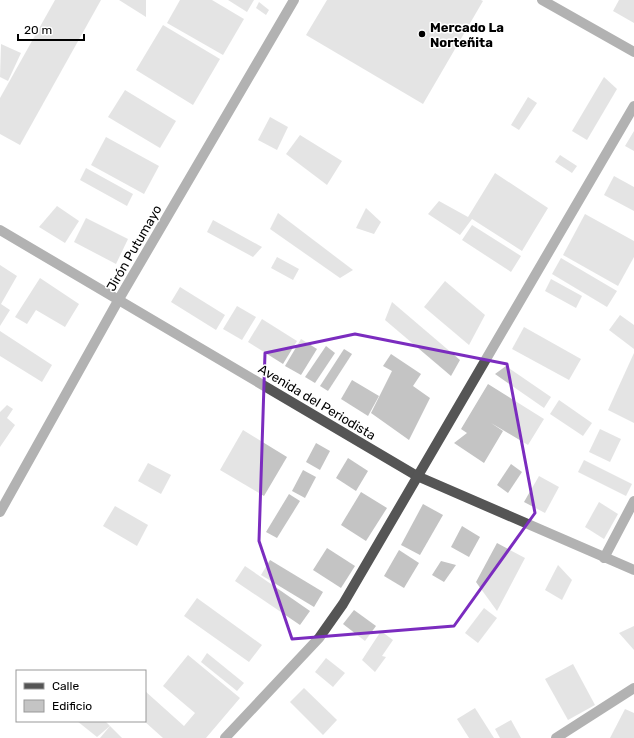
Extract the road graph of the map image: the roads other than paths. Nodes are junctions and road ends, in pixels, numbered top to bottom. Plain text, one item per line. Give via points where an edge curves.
1 (294, 0) edge
2 (542, 0) edge
3 (634, 52) edge
4 (634, 106) edge
5 (0, 230) edge
6 (119, 299) junction
7 (417, 476) junction
8 (634, 501) edge
9 (0, 512) edge
10 (604, 558) junction
11 (634, 570) edge
12 (634, 688) edge
13 (225, 738) edge
14 (556, 738) edge

1 - 6 street, Jirón Putumayo
2 - 3 street
4 - 7 street
5 - 6 street, Avenida del Periodista
6 - 7 street, Avenida del Periodista
6 - 9 street, Jirón Putumayo
7 - 10 street, Avenida del Periodista
7 - 13 street via 343,604 319,638
8 - 10 street
10 - 11 street, Avenida del Periodista
12 - 14 street

